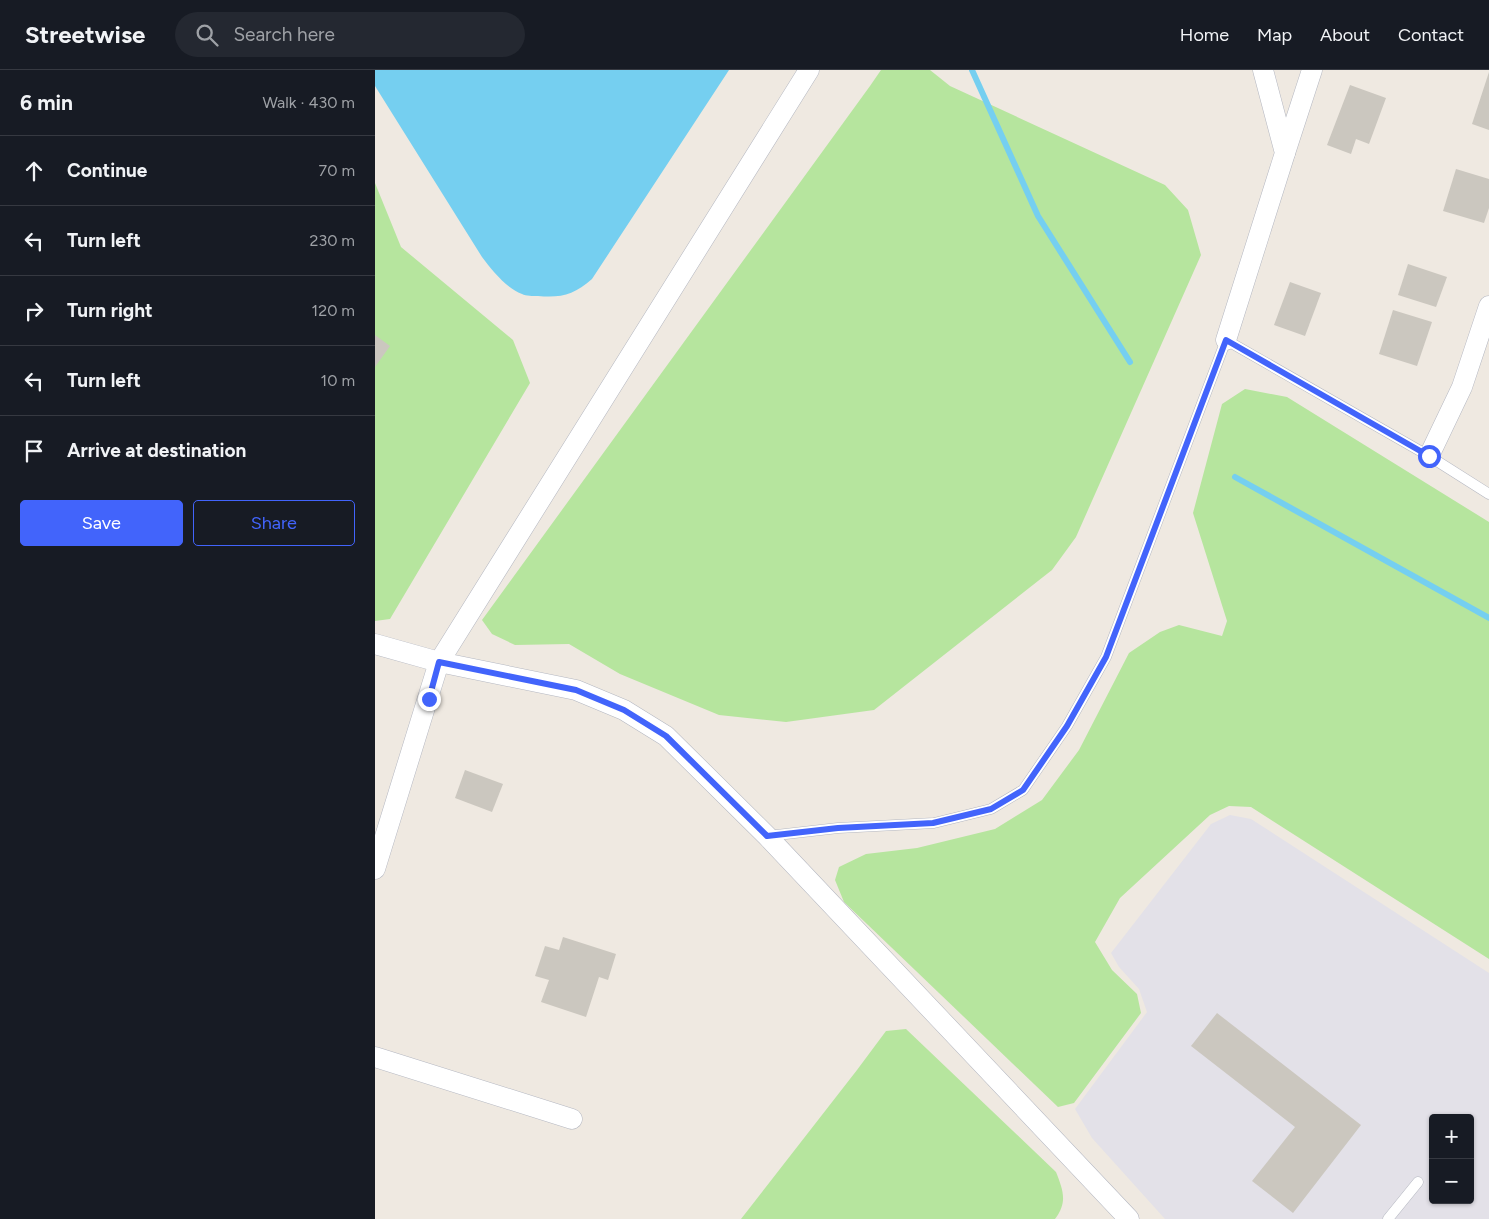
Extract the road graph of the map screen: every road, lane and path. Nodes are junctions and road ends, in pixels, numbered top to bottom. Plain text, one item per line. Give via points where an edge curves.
1 (809, 70) edge
2 (1263, 70) edge
3 (1312, 70) edge
4 (1285, 153) junction
5 (1489, 306) edge
6 (1226, 340) junction
7 (1429, 456) junction
8 (1489, 494) edge
9 (375, 644) edge
10 (439, 662) junction
11 (767, 836) junction
12 (375, 869) edge
13 (375, 1057) edge
14 (572, 1119) dead end
15 (1417, 1182) dead end
16 (1122, 1217) edge
17 (1388, 1219) edge

1 - 10 street
2 - 4 street
3 - 4 street
4 - 6 street
5 - 7 street via 1462,387
6 - 7 lane
6 - 11 lane via 1106,657 1067,726 1023,790 991,809 933,823
7 - 8 lane
9 - 10 street
10 - 11 street via 576,690 624,710 666,736
10 - 12 street
11 - 16 street
13 - 14 street
15 - 17 lane

